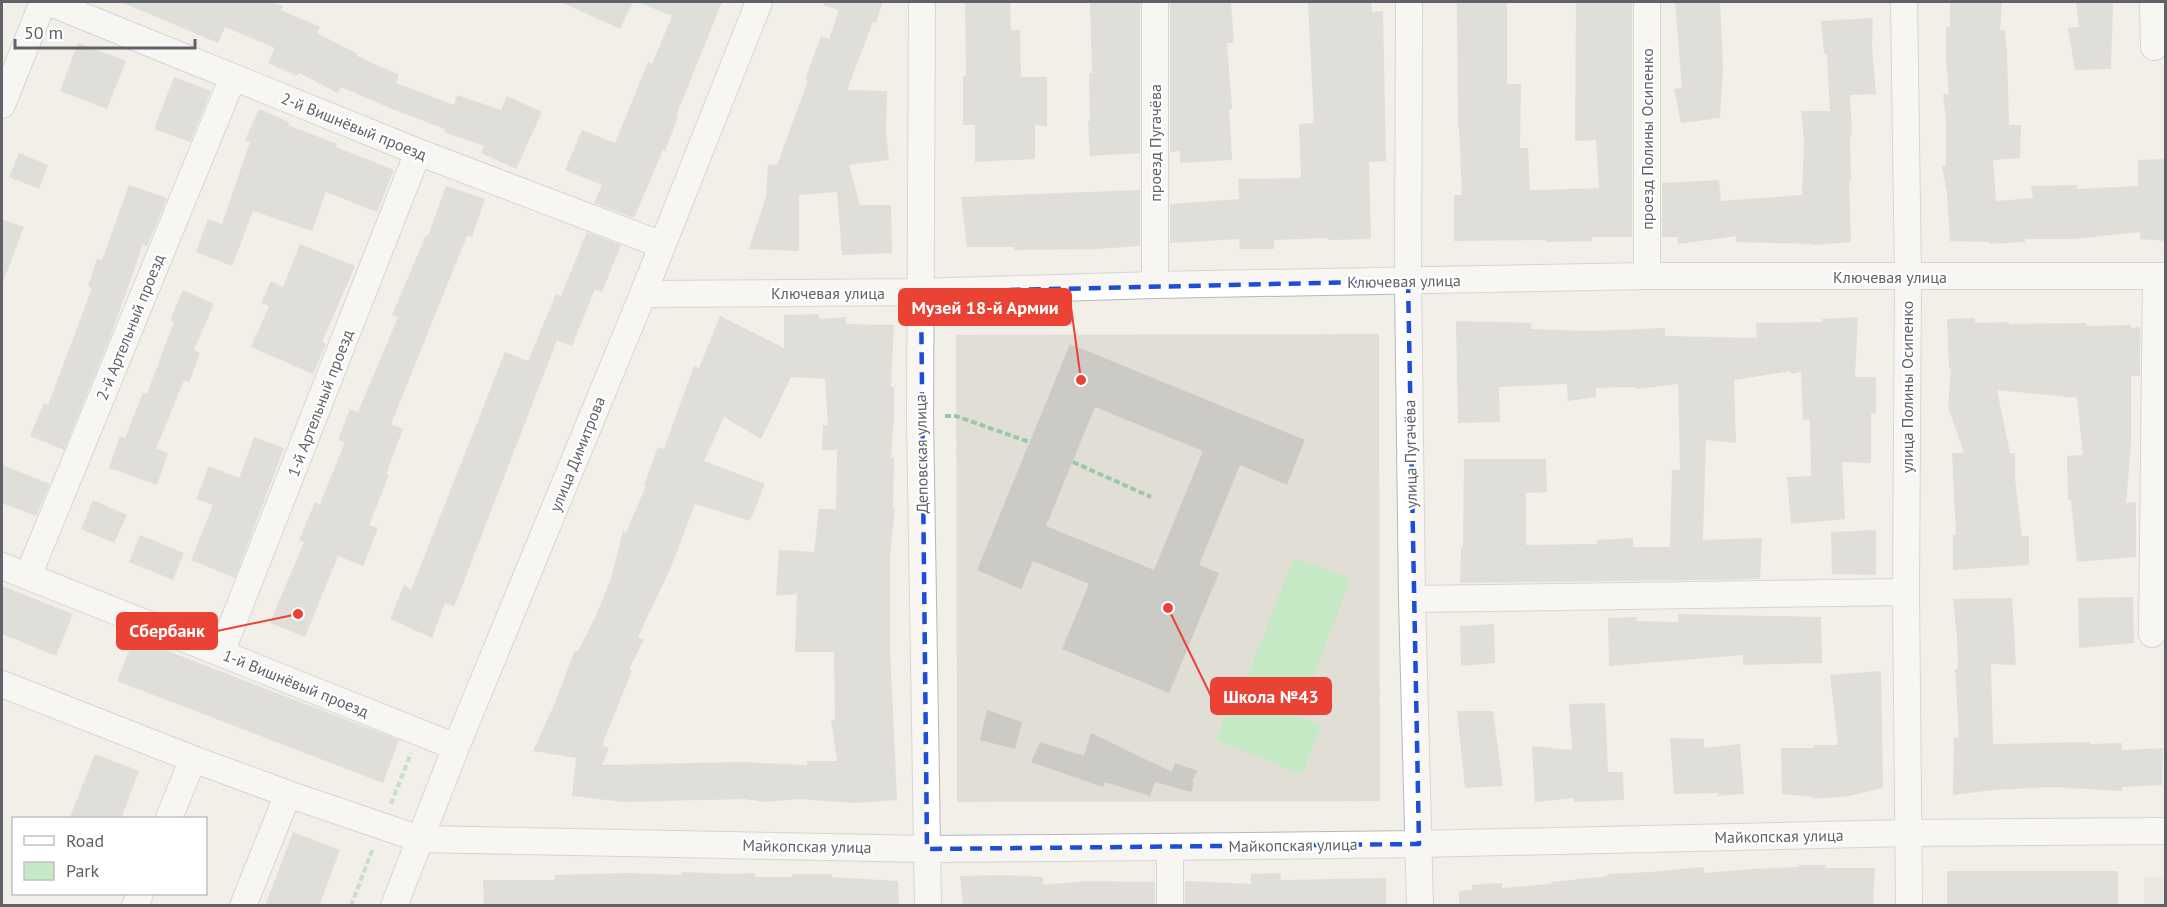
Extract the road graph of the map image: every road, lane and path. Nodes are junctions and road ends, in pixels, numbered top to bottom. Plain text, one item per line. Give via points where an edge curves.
1 (43, 2) edge
2 (48, 2) edge
3 (759, 2) edge
4 (922, 2) edge
5 (1155, 2) edge
6 (1409, 2) edge
7 (1647, 2) edge
8 (1904, 2) edge
9 (2153, 2) edge
10 (2154, 48) dead end
11 (233, 77) junction
12 (2, 105) edge
13 (418, 152) junction
14 (662, 245) junction
15 (1647, 276) junction
16 (2161, 276) edge
17 (1908, 278) junction
18 (1408, 281) junction
19 (1155, 285) junction
20 (921, 292) junction
21 (643, 294) junction
22 (920, 417) junction
23 (1029, 442) dead end
24 (1073, 462) dead end
25 (1151, 497) dead end
26 (2, 566) edge
27 (28, 576) junction
28 (1906, 592) junction
29 (1412, 599) junction
30 (2152, 634) dead end
31 (221, 653) junction
32 (2, 684) edge
33 (456, 747) junction
34 (193, 759) junction
35 (288, 794) junction
36 (170, 817) edge
37 (2166, 831) edge
38 (1908, 833) junction
39 (420, 839) junction
40 (1419, 844) junction
41 (1170, 847) junction
42 (927, 849) junction
43 (396, 903) edge
44 (243, 906) edge
45 (928, 906) edge
46 (1170, 906) edge
47 (1420, 906) edge
48 (1909, 906) edge

1 - 12 street
2 - 11 street, 2-й Вишнёвый проезд
3 - 14 street, улица Димитрова
4 - 20 street, Деповская улица
5 - 19 street, проезд Пугачёва
6 - 18 street, улица Пугачёва
7 - 15 street, проезд Полины Осипенко
8 - 17 street, улица Полины Осипенко
9 - 10 street
11 - 13 street, 2-й Вишнёвый проезд
11 - 27 street, 2-й Артельный проезд
13 - 14 street, 2-й Вишнёвый проезд
13 - 31 street, 1-й Артельный проезд
14 - 21 street, улица Димитрова
15 - 17 street, Ключевая улица
15 - 18 street, Ключевая улица
16 - 17 street, Ключевая улица
16 - 30 street
17 - 28 street, улица Полины Осипенко
18 - 19 street, Ключевая улица
18 - 29 street, улица Пугачёва
19 - 20 street, Ключевая улица
20 - 21 street, Ключевая улица
20 - 22 street, Деповская улица
21 - 33 street, улица Димитрова
22 - 23 path via 956,416
22 - 42 street, Деповская улица
24 - 25 path
26 - 27 street, 1-й Вишнёвый проезд
27 - 31 street, 1-й Вишнёвый проезд
28 - 29 street
28 - 38 street, улица Полины Осипенко
29 - 40 street, улица Пугачёва
31 - 33 street, 1-й Вишнёвый проезд
32 - 34 street, Майкопская улица
33 - 39 street, улица Димитрова
34 - 35 street, Майкопская улица
34 - 36 street
35 - 39 street, Майкопская улица
35 - 44 street
37 - 38 street, Майкопская улица
38 - 40 street, Майкопская улица
38 - 48 street, улица Полины Осипенко
39 - 42 street, Майкопская улица
39 - 43 street, улица Димитрова
40 - 41 street, Майкопская улица
40 - 47 street, улица Пугачёва
41 - 42 street, Майкопская улица
41 - 46 street
42 - 45 street, Деповская улица

